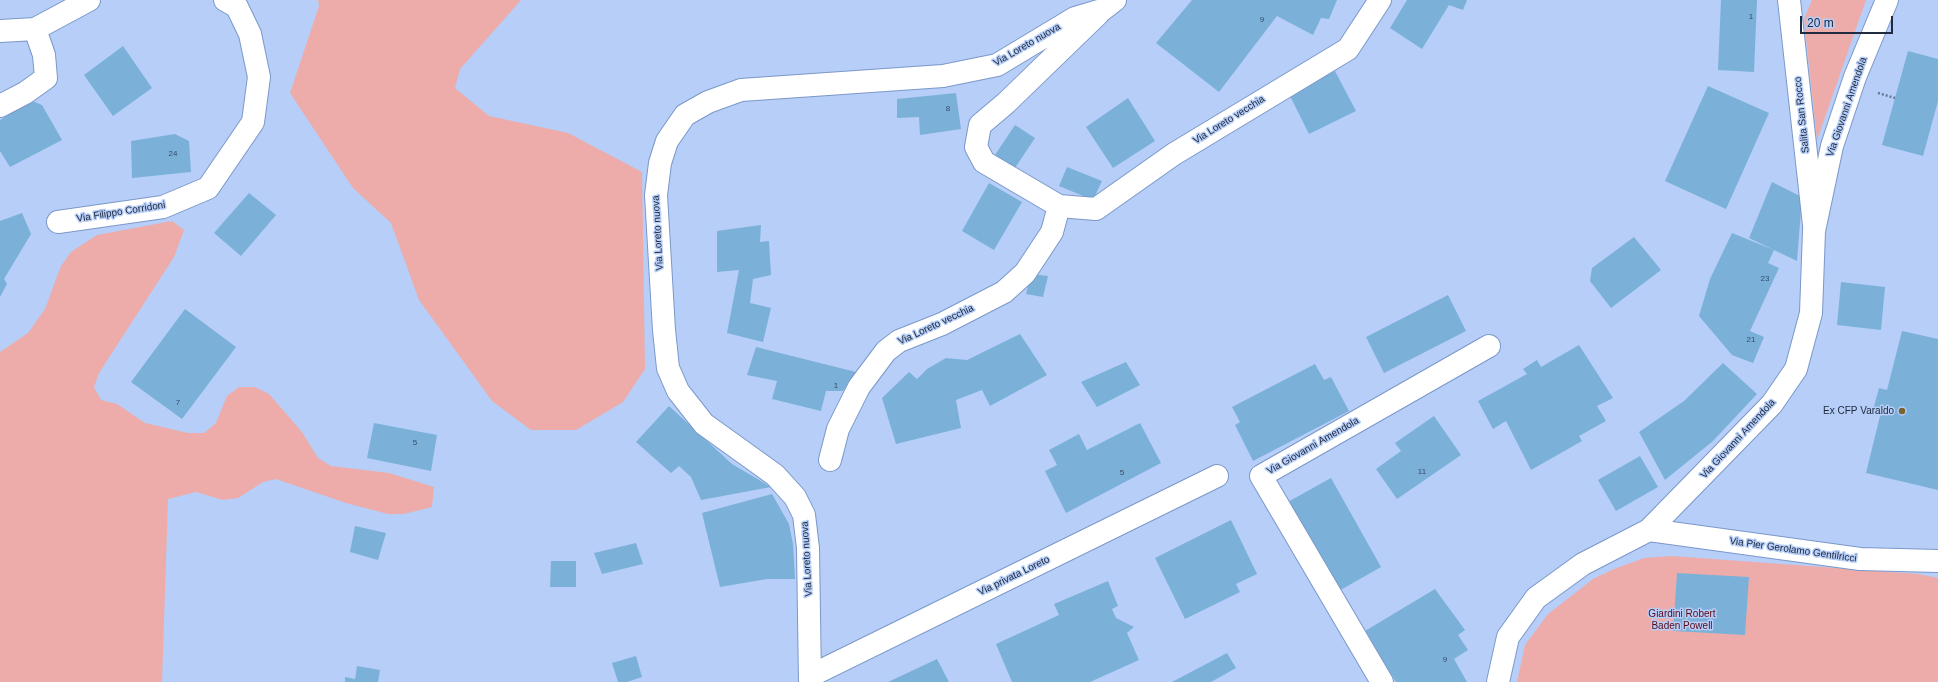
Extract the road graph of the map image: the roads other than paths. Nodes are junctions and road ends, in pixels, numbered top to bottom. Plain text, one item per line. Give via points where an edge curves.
1 (89, 0) edge
2 (225, 0) edge
3 (1380, 0) edge
4 (1789, 0) edge
5 (1887, 0) edge
6 (1108, 5) edge
7 (35, 29) junction
8 (0, 31) edge
9 (0, 106) edge
10 (1059, 206) junction
11 (58, 222) dead end
12 (1814, 231) junction
13 (1489, 346) dead end
14 (830, 460) dead end
15 (1217, 476) dead end
16 (1649, 530) junction
17 (1938, 561) edge
18 (810, 679) edge
19 (1382, 682) edge
20 (1498, 682) edge

1 - 7 street
2 - 11 street, Via Filippo Corridoni via 237,7 250,34 259,77 253,122 208,188 163,207
3 - 10 street, Via Loreto vecchia via 1348,49 1174,154 1096,209
4 - 12 street, Salita San Rocco
5 - 12 street, Via Giovanni Amendola via 1832,146
6 - 10 street, Via Loreto vecchia via 980,125 976,147 984,162
6 - 18 street, Via Loreto nuova via 1075,18 997,65 943,76 741,90 708,102 685,115 667,142 660,164 656,195 668,368 678,391 704,424 775,475 795,497 804,515 808,548
7 - 8 street
7 - 9 street via 44,55 46,78
10 - 14 street, Via Loreto vecchia via 1052,232 1024,273 1004,292 942,324 899,341 886,351 859,387 838,429
12 - 16 street, Via Giovanni Amendola via 1811,313 1796,369 1772,404
13 - 19 street, Via Giovanni Amendola via 1261,476
15 - 18 street, Via privata Loreto
16 - 17 street, Via Pier Gerolamo Gentilricci via 1860,559
16 - 20 street, Via Giovanni Amendola via 1583,564 1536,598 1508,637

